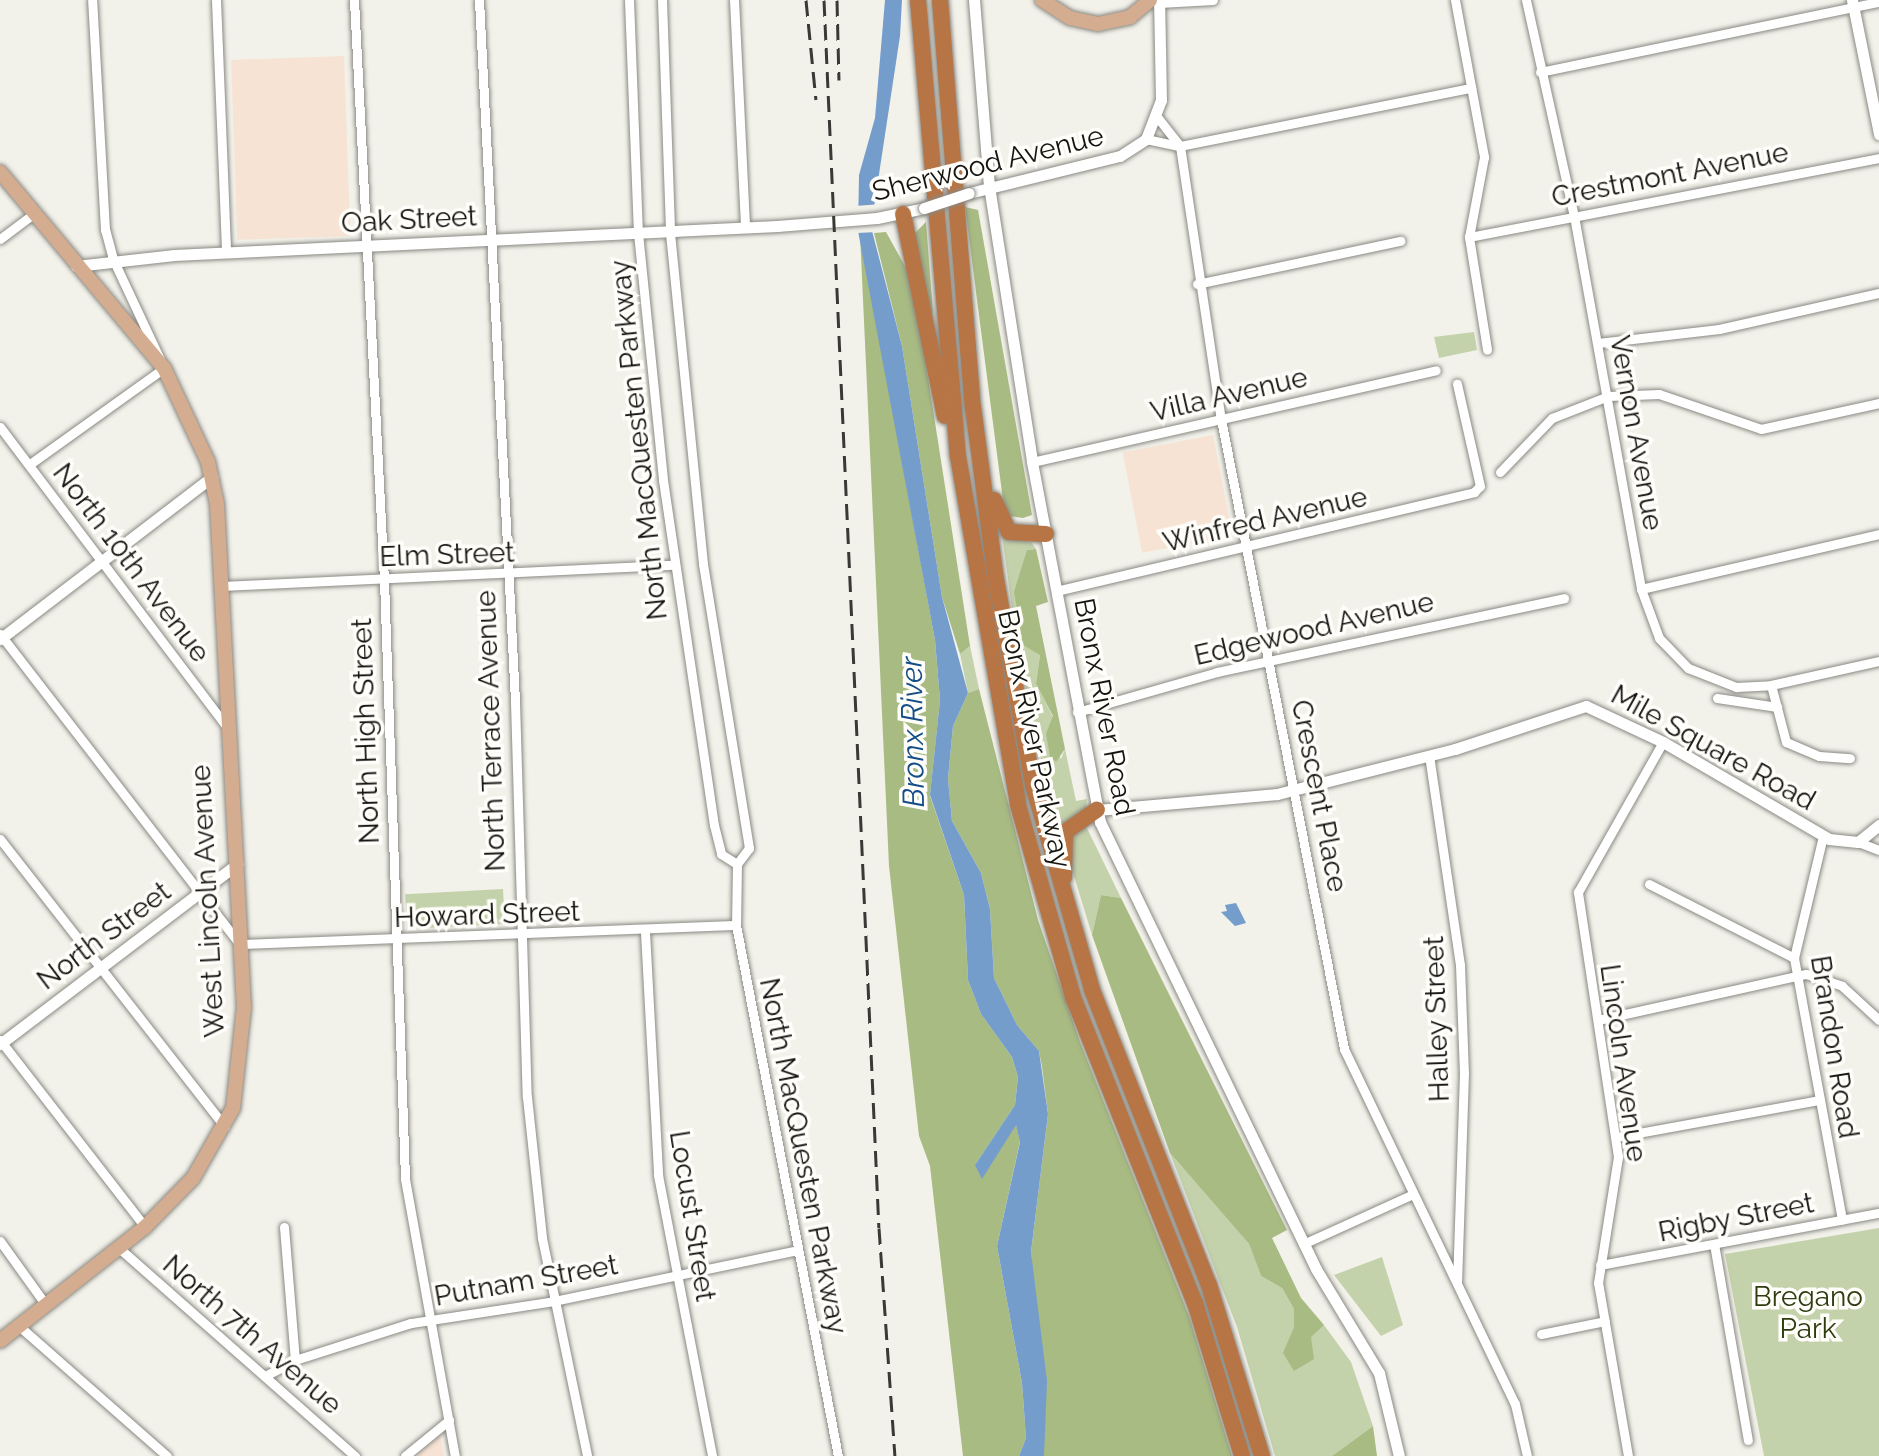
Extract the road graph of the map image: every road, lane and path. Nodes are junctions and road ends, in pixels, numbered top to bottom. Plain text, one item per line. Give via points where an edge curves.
1 (92, 0) edge
2 (216, 0) edge
3 (354, 0) edge
4 (479, 0) edge
5 (629, 0) edge
6 (662, 0) edge
7 (734, 0) edge
8 (918, 0) edge
9 (940, 0) edge
10 (974, 0) edge
11 (1042, 0) edge
12 (1213, 0) edge
13 (1455, 0) edge
14 (1526, 0) edge
15 (1156, 1) edge
16 (1879, 2) edge
17 (1853, 4) edge
18 (1540, 72) junction
19 (1471, 88) junction
20 (1158, 118) junction
21 (1879, 134) edge
22 (1146, 139) junction
23 (1180, 146) junction
24 (1879, 158) edge
25 (0, 172) edge
26 (989, 186) junction
27 (903, 214) junction
28 (32, 215) junction
29 (1574, 216) junction
30 (745, 227) junction
31 (638, 233) junction
32 (670, 233) junction
33 (1469, 237) junction
34 (0, 239) edge
35 (489, 239) junction
36 (1400, 241) dead end
37 (367, 246) junction
38 (226, 252) junction
39 (113, 259) junction
40 (76, 266) junction
41 (1197, 284) junction
42 (1879, 293) edge
43 (1598, 343) junction
44 (1487, 350) dead end
45 (164, 368) junction
46 (1436, 370) dead end
47 (1457, 384) dead end
48 (1608, 396) junction
49 (1879, 403) edge
50 (1221, 419) junction
51 (0, 427) edge
52 (978, 445) junction
53 (958, 456) junction
54 (1032, 462) junction
55 (30, 464) junction
56 (1500, 472) dead end
57 (212, 477) junction
58 (1046, 534) junction
59 (1879, 534) edge
60 (1245, 544) junction
61 (102, 563) junction
62 (674, 565) junction
63 (508, 575) junction
64 (384, 580) junction
65 (221, 586) junction
66 (1641, 589) junction
67 (1056, 591) junction
68 (1564, 598) dead end
69 (1, 637) edge
70 (1269, 661) junction
71 (1879, 661) edge
72 (1771, 685) junction
73 (1717, 698) dead end
74 (1777, 707) junction
75 (1077, 712) junction
76 (226, 726) junction
77 (1663, 742) junction
78 (1429, 755) junction
79 (1850, 758) dead end
80 (1292, 790) junction
81 (1097, 810) junction
82 (1879, 825) edge
83 (1823, 836) junction
84 (0, 839) edge
85 (1858, 842) junction
86 (1879, 850) edge
87 (237, 864) junction
88 (737, 864) junction
89 (1649, 884) dead end
90 (201, 893) junction
91 (1066, 910) junction
92 (736, 925) junction
93 (645, 932) junction
94 (519, 934) junction
95 (394, 941) junction
96 (240, 944) junction
97 (1794, 958) junction
98 (99, 971) junction
99 (1800, 975) junction
100 (1598, 1020) junction
101 (1879, 1020) edge
102 (1, 1042) edge
103 (1820, 1100) junction
104 (225, 1127) junction
105 (1616, 1137) junction
106 (1413, 1194) junction
107 (1879, 1213) edge
108 (1842, 1220) junction
109 (145, 1227) junction
110 (284, 1227) dead end
111 (0, 1241) edge
112 (1303, 1244) junction
113 (1714, 1244) junction
114 (119, 1248) junction
115 (798, 1250) junction
116 (1600, 1265) junction
117 (677, 1276) junction
118 (1457, 1284) junction
119 (554, 1301) junction
120 (46, 1305) junction
121 (429, 1321) junction
122 (1605, 1321) junction
123 (19, 1326) junction
124 (1541, 1334) dead end
125 (0, 1341) edge
126 (295, 1360) junction
127 (267, 1375) junction
128 (449, 1420) junction
129 (1748, 1440) dead end
130 (167, 1456) edge
131 (355, 1456) edge
132 (405, 1456) edge
133 (455, 1456) edge
134 (587, 1456) edge
135 (712, 1456) edge
136 (838, 1456) edge
137 (1242, 1456) edge
138 (1262, 1456) edge
139 (1399, 1456) edge
140 (1527, 1456) edge
141 (1628, 1456) edge

1 - 39 street, West Lincoln Avenue via 105,230
2 - 38 street
3 - 37 street, North High Street
4 - 35 street, North Terrace Avenue
5 - 31 street, North MacQuesten Parkway
6 - 32 street, North MacQuesten Parkway
7 - 30 street
8 - 53 highway, Bronx River Parkway
9 - 52 highway, Bronx River Parkway
10 - 26 street, Bronx River Road
11 - 15 main road via 1070,18 1098,24 1130,17
12 - 15 street
13 - 19 street
14 - 18 street, Vernon Avenue
15 - 20 street via 1163,78
16 - 17 street
17 - 18 street
17 - 21 street
18 - 29 street, Vernon Avenue
19 - 23 street, Sherwood Avenue
19 - 33 street via 1484,157
20 - 22 street
20 - 23 street
22 - 23 street, Sherwood Avenue
22 - 26 street, Sherwood Avenue via 1120,156
23 - 41 street, Crescent Place
24 - 29 street, Crestmont Avenue
25 - 28 main road, West Lincoln Avenue
26 - 27 street, Sherwood Avenue, bridge
26 - 54 street, Bronx River Road
27 - 30 street, Sherwood Avenue
27 - 53 highway via 936,381
28 - 34 street
28 - 40 main road, West Lincoln Avenue
29 - 33 street, Crestmont Avenue
29 - 43 street, Vernon Avenue
30 - 32 street, Oak Street
31 - 32 street, Oak Street
31 - 35 street, Oak Street
31 - 62 street, North MacQuesten Parkway
32 - 88 street, North MacQuesten Parkway via 703,564 749,848
33 - 44 street
35 - 37 street, Oak Street
35 - 63 street, North Terrace Avenue
36 - 41 street
37 - 38 street, Oak Street
37 - 64 street, North High Street
38 - 39 street, Oak Street
39 - 40 street, Oak Street
39 - 45 street, West Lincoln Avenue
40 - 45 main road, West Lincoln Avenue
41 - 50 street, Crescent Place
42 - 43 street via 1719,329
43 - 48 street, Vernon Avenue
45 - 55 street
45 - 57 main road, West Lincoln Avenue
46 - 50 street, Villa Avenue
47 - 60 street, Winfred Avenue via 1480,486 1456,499
48 - 49 street via 1659,394 1761,429
48 - 56 street via 1552,418
48 - 66 street, Vernon Avenue
50 - 54 street, Villa Avenue
50 - 60 street, Crescent Place
51 - 55 street, North 10th Avenue
52 - 58 highway via 1003,527 1016,535
52 - 91 highway, Bronx River Parkway via 1018,706
53 - 137 highway, Bronx River Parkway via 994,690 1037,882 1093,1053 1195,1303
54 - 58 street, Bronx River Road
55 - 61 street, North 10th Avenue
57 - 61 street
57 - 65 main road, West Lincoln Avenue
58 - 67 street, Bronx River Road
59 - 66 street
60 - 67 street, Winfred Avenue
60 - 70 street, Crescent Place
61 - 69 street
61 - 76 street, North 10th Avenue
62 - 63 street, Elm Street
62 - 88 street, North MacQuesten Parkway via 714,825 721,854
63 - 64 street, Elm Street
63 - 94 street, North Terrace Avenue
64 - 65 street, Elm Street
64 - 95 street, North High Street
65 - 76 main road, West Lincoln Avenue
66 - 72 street, Vernon Avenue via 1659,638 1688,668 1736,687
67 - 75 street, Bronx River Road
68 - 70 street, Edgewood Avenue
69 - 90 street
70 - 75 street, Edgewood Avenue
70 - 80 street, Crescent Place
71 - 72 street, Vernon Avenue
72 - 74 street
73 - 74 street
74 - 79 street via 1786,742 1819,756
75 - 81 street, Bronx River Road
76 - 87 main road, West Lincoln Avenue
77 - 78 street, Mile Square Road via 1586,706
77 - 83 street, Mile Square Road
77 - 100 street, Lincoln Avenue via 1578,892
78 - 80 street, Mile Square Road
78 - 118 street, Halley Street via 1460,965 1464,1073
80 - 81 street, Mile Square Road
80 - 106 street, Crescent Place via 1344,1049
81 - 91 highway via 1065,832
81 - 112 street, Bronx River Road via 1114,857
82 - 85 street
83 - 85 street, Mile Square Road
83 - 97 street, Brandon Road
84 - 98 street
85 - 86 street
87 - 90 street, North Street
87 - 96 main road, West Lincoln Avenue
88 - 92 street, North MacQuesten Parkway
89 - 97 street
90 - 96 street
90 - 98 street, North Street
91 - 138 highway, Bronx River Parkway via 1122,1073 1213,1294
92 - 93 street, Howard Street
92 - 115 street, North MacQuesten Parkway
93 - 94 street, Howard Street
93 - 117 street, Locust Street via 658,1175
94 - 95 street, Howard Street
94 - 119 street, North Terrace Avenue via 529,1126
95 - 96 street, Howard Street
95 - 121 street, North High Street via 405,1179
96 - 104 main road, West Lincoln Avenue via 244,1007 239,1085
97 - 99 street, Brandon Road
98 - 102 street, North Street
98 - 104 street
99 - 100 street via 1775,985
99 - 101 street via 1842,986
99 - 103 street, Brandon Road
100 - 105 street, Lincoln Avenue
102 - 109 street, North 7th Avenue
103 - 105 street
103 - 108 street, Brandon Road
104 - 109 main road, West Lincoln Avenue via 193,1178
105 - 116 street, Lincoln Avenue via 1616,1179
106 - 112 street
106 - 118 street, Crescent Place
107 - 108 street, Rigby Street
108 - 113 street, Rigby Street
109 - 114 main road, West Lincoln Avenue
110 - 126 street
111 - 120 street
112 - 139 street, Bronx River Road via 1379,1373
113 - 116 street, Rigby Street
113 - 129 street
114 - 120 main road, West Lincoln Avenue
114 - 127 street, North 7th Avenue
115 - 117 street, Putnam Street
115 - 136 street, North MacQuesten Parkway
116 - 122 street, Lincoln Avenue
117 - 119 street, Putnam Street
117 - 135 street, Locust Street
118 - 140 street, Crescent Place via 1515,1404
119 - 121 street, Putnam Street
119 - 134 street, North Terrace Avenue
120 - 123 main road, West Lincoln Avenue
121 - 126 street, Putnam Street
121 - 128 street, North High Street
122 - 124 street
122 - 141 street, Lincoln Avenue
123 - 125 main road, West Lincoln Avenue
123 - 130 street
126 - 127 street, Putnam Street
127 - 131 street, North 7th Avenue
128 - 132 street
128 - 133 street, North High Street

